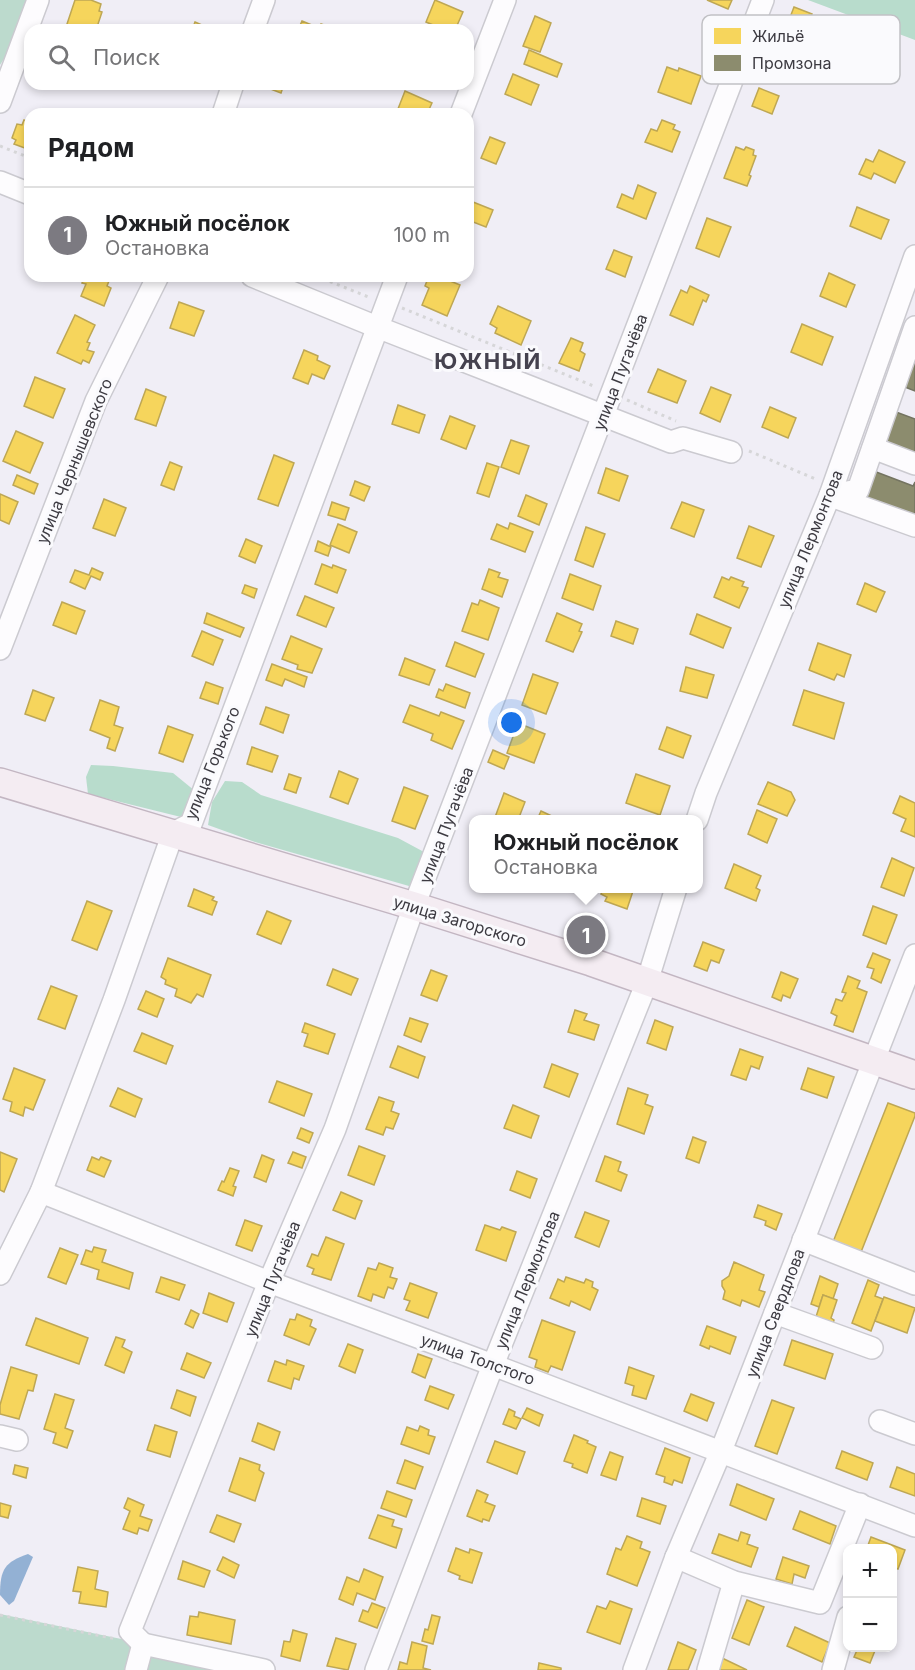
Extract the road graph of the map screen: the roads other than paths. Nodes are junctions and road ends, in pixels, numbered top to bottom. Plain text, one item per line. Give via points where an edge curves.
1 (38, 0) edge
2 (264, 0) edge
3 (505, 0) edge
4 (763, 0) edge
5 (757, 15) edge
6 (29, 24) edge
7 (255, 24) edge
8 (24, 38) edge
9 (474, 80) edge
10 (730, 84) edge
11 (231, 90) edge
12 (470, 90) edge
13 (0, 102) edge
14 (225, 108) edge
15 (463, 108) edge
16 (0, 182) edge
17 (24, 192) edge
18 (915, 256) edge
19 (155, 282) edge
20 (267, 282) edge
21 (395, 282) edge
22 (377, 327) junction
23 (915, 327) edge
24 (604, 416) junction
25 (873, 448) junction
26 (731, 452) dead end
27 (915, 464) edge
28 (830, 495) junction
29 (915, 526) edge
30 (0, 649) edge
31 (0, 782) edge
32 (698, 815) edge
33 (173, 833) junction
34 (674, 893) edge
35 (414, 906) junction
36 (915, 955) edge
37 (647, 982) junction
38 (872, 1060) junction
39 (915, 1075) edge
40 (40, 1192) junction
41 (803, 1240) junction
42 (0, 1274) edge
43 (269, 1282) junction
44 (915, 1284) edge
45 (775, 1313) junction
46 (872, 1348) dead end
47 (493, 1365) junction
48 (880, 1421) dead end
49 (915, 1434) edge
50 (721, 1451) junction
51 (860, 1504) junction
52 (915, 1526) edge
53 (676, 1557) junction
54 (734, 1582) junction
55 (820, 1603) junction
56 (843, 1611) edge
57 (843, 1636) edge
58 (142, 1644) junction
59 (135, 1670) edge
60 (264, 1670) edge
61 (376, 1670) edge
62 (634, 1670) edge
63 (708, 1670) edge
64 (834, 1670) edge

1 - 6 street
2 - 7 street
3 - 9 street
4 - 5 street, улица Пугачёва
8 - 13 street
10 - 24 street, улица Пугачёва
11 - 14 street
12 - 15 street
16 - 17 street
18 - 28 street, улица Лермонтова
19 - 30 street, улица Чернышевского via 96,401
20 - 22 street
21 - 22 street, улица Горького
22 - 24 street
22 - 33 street, улица Горького via 191,824
23 - 25 street
24 - 26 street via 670,441 683,438
24 - 35 street, улица Пугачёва
25 - 27 street
25 - 28 street via 858,490
28 - 29 street
28 - 32 street, улица Лермонтова
31 - 33 main road, улица Загорского
33 - 35 main road, улица Загорского
33 - 40 street, улица Горького
34 - 37 street, улица Лермонтова
35 - 37 main road, улица Загорского
35 - 43 street, улица Пугачёва via 335,1129
36 - 38 street, улица Свердлова
37 - 38 main road, улица Загорского
37 - 47 street, улица Лермонтова
38 - 39 main road, улица Загорского
38 - 41 street, улица Свердлова
40 - 42 street, улица Горького
40 - 43 street, улица Толстого
41 - 44 street
41 - 45 street, улица Свердлова
43 - 47 street, улица Толстого
43 - 58 street, улица Пугачёва via 130,1631
45 - 46 street
45 - 50 street, улица Свердлова
47 - 50 street, улица Толстого
47 - 61 street, улица Лермонтова
48 - 49 street
50 - 51 street, улица Толстого
50 - 53 street, улица Свердлова
51 - 52 street, улица Толстого
51 - 55 street
53 - 54 street
53 - 62 street, улица Свердлова
54 - 55 street
54 - 63 street
55 - 56 street
57 - 64 street
58 - 59 street
58 - 60 street

